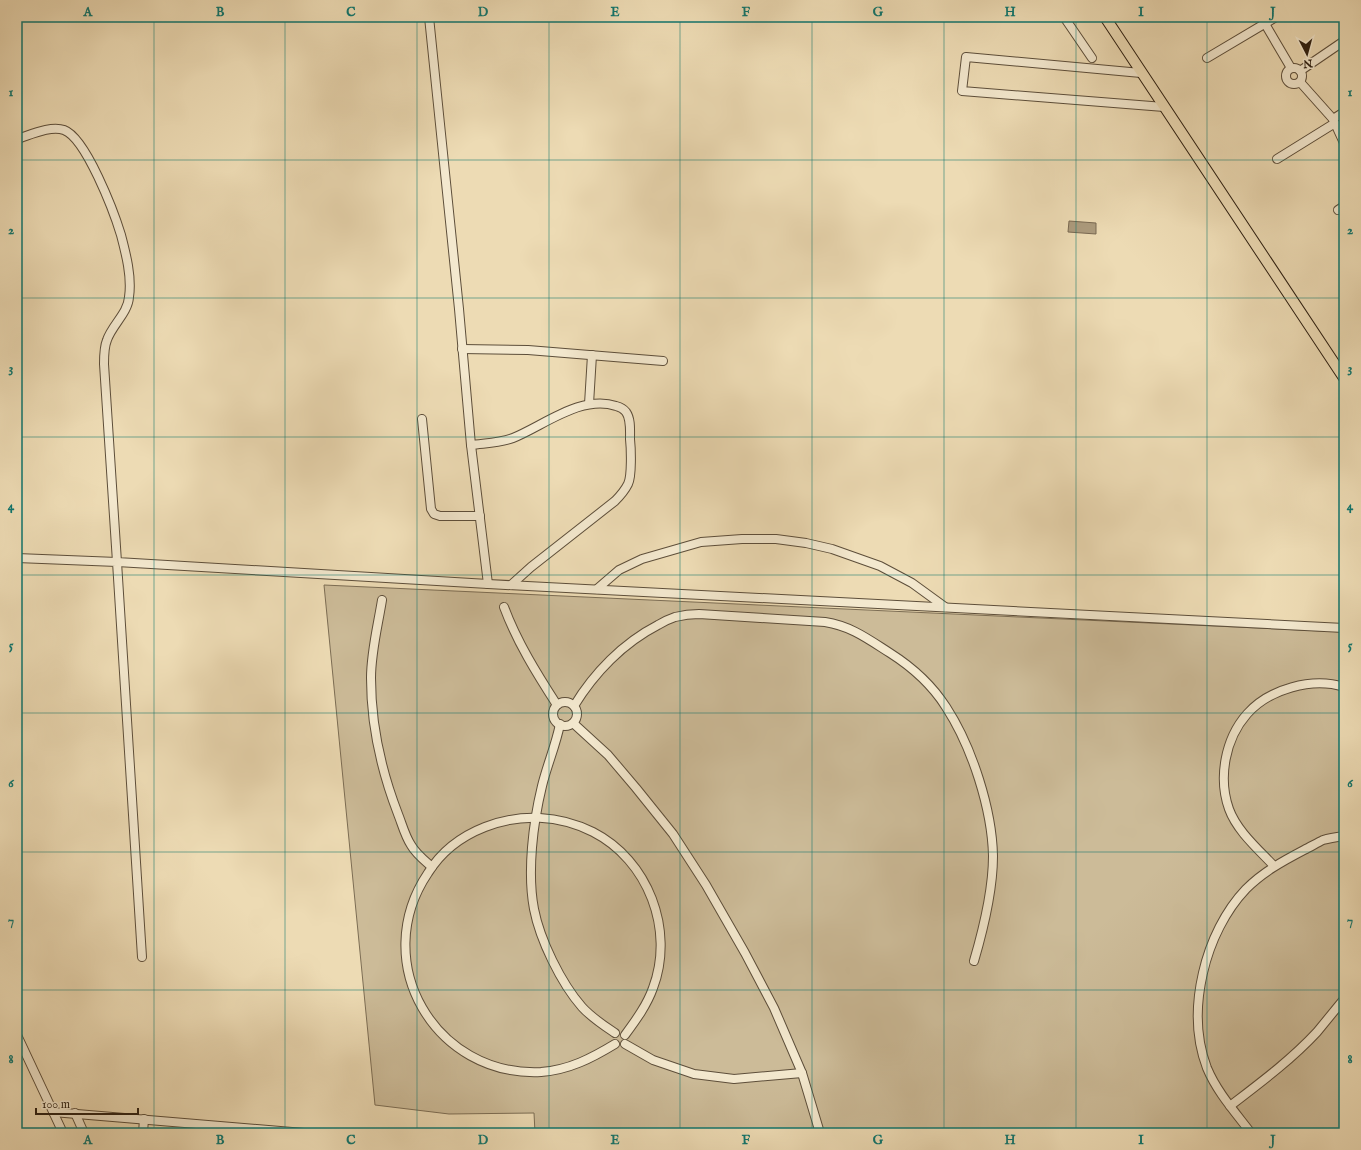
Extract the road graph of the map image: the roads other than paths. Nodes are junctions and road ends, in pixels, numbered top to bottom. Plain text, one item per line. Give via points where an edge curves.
1 (429, 17) edge
2 (1064, 17) edge
3 (1104, 17) edge
4 (1276, 17) edge
5 (1263, 20) edge
6 (1344, 42) edge
7 (1092, 58) dead end
8 (1206, 58) dead end
9 (1291, 68) junction
10 (1300, 71) junction
11 (1141, 73) junction
12 (1300, 82) junction
13 (1164, 107) junction
14 (1344, 112) edge
15 (1334, 121) junction
16 (17, 139) edge
17 (1344, 143) edge
18 (1277, 159) dead end
19 (462, 349) junction
20 (592, 355) junction
21 (663, 361) dead end
22 (1344, 378) edge
23 (589, 404) junction
24 (422, 419) dead end
25 (471, 445) junction
26 (480, 516) junction
27 (17, 558) edge
28 (117, 562) junction
29 (488, 584) junction
30 (511, 585) junction
31 (597, 589) junction
32 (382, 600) dead end
33 (504, 607) dead end
34 (945, 608) junction
35 (1344, 628) edge
36 (1344, 686) edge
37 (557, 706) junction
38 (574, 706) junction
39 (573, 723) junction
40 (560, 724) junction
41 (536, 817) junction
42 (1344, 836) edge
43 (1274, 866) junction
44 (432, 867) junction
45 (142, 958) dead end
46 (974, 961) dead end
47 (1344, 998) edge
48 (615, 1034) junction
49 (17, 1035) edge
50 (625, 1039) junction
51 (615, 1044) junction
52 (802, 1073) junction
53 (1230, 1106) junction
54 (53, 1112) junction
55 (75, 1113) junction
56 (144, 1119) junction
57 (63, 1133) edge
58 (84, 1133) edge
59 (143, 1133) edge
60 (304, 1133) edge
61 (820, 1133) edge
62 (1251, 1133) edge

1 - 19 street
2 - 7 street
3 - 11 main road
4 - 5 street
5 - 8 street
5 - 9 street
6 - 10 street
9 - 10 street
9 - 12 street via 1286,74 1288,82
10 - 12 street
11 - 13 main road
11 - 13 street via 966,56 962,91
12 - 15 street
13 - 22 main road
14 - 15 street
15 - 17 street
15 - 18 street
16 - 28 street via 52,128 65,130 75,138 94,168 120,234 128,267 129,298 125,310 107,340 104,352
19 - 20 street via 528,350
19 - 25 street
20 - 21 street
20 - 23 street
23 - 25 street via 561,413 512,438
23 - 30 street via 623,408 628,415 629,483 616,501
24 - 26 street via 431,509 434,514 440,516
25 - 26 street
26 - 29 street
27 - 28 street
28 - 29 street
28 - 45 street
29 - 30 street
30 - 31 street
31 - 34 street
31 - 34 street via 619,570 642,559 701,542 776,539 806,543 880,566 912,584
32 - 44 street via 371,677 376,741 388,788 410,844 419,857
33 - 37 street via 533,668
34 - 35 street
36 - 43 street via 1314,683 1289,687 1267,698 1247,714 1234,734 1225,758 1224,787 1229,809 1238,825
37 - 38 street via 564,702
37 - 40 street via 554,717
38 - 39 street via 577,714
38 - 46 street via 585,688 631,642 673,618 687,614 825,622 838,624 862,635 907,664 933,690 956,725 975,769 986,804 993,857 985,920
39 - 40 street via 566,726
39 - 52 street via 608,755 673,834 745,953 774,1008
40 - 41 street via 542,785
41 - 44 street via 516,818 478,830 445,852
41 - 48 street via 532,842 532,887 539,928 549,954 571,992 594,1019
41 - 50 street via 575,824 611,843 626,856 638,872 656,908 660,928 659,968 646,1005
42 - 43 street via 1323,840
43 - 53 street via 1246,889 1226,914 1210,948 1203,974 1198,1002 1199,1038 1207,1067 1217,1088
44 - 51 street via 422,882 408,916 405,953 415,994 430,1021 442,1035 472,1057 494,1066 524,1072 543,1072 579,1064
47 - 53 street via 1317,1032 1293,1055
48 - 50 street via 620,1032
48 - 51 street via 612,1039
49 - 54 street
50 - 51 street via 621,1046
50 - 52 street via 653,1060 694,1074 734,1080
52 - 61 street
53 - 62 street
54 - 55 street
54 - 57 street
55 - 56 street
55 - 58 street
56 - 59 street
56 - 60 street

